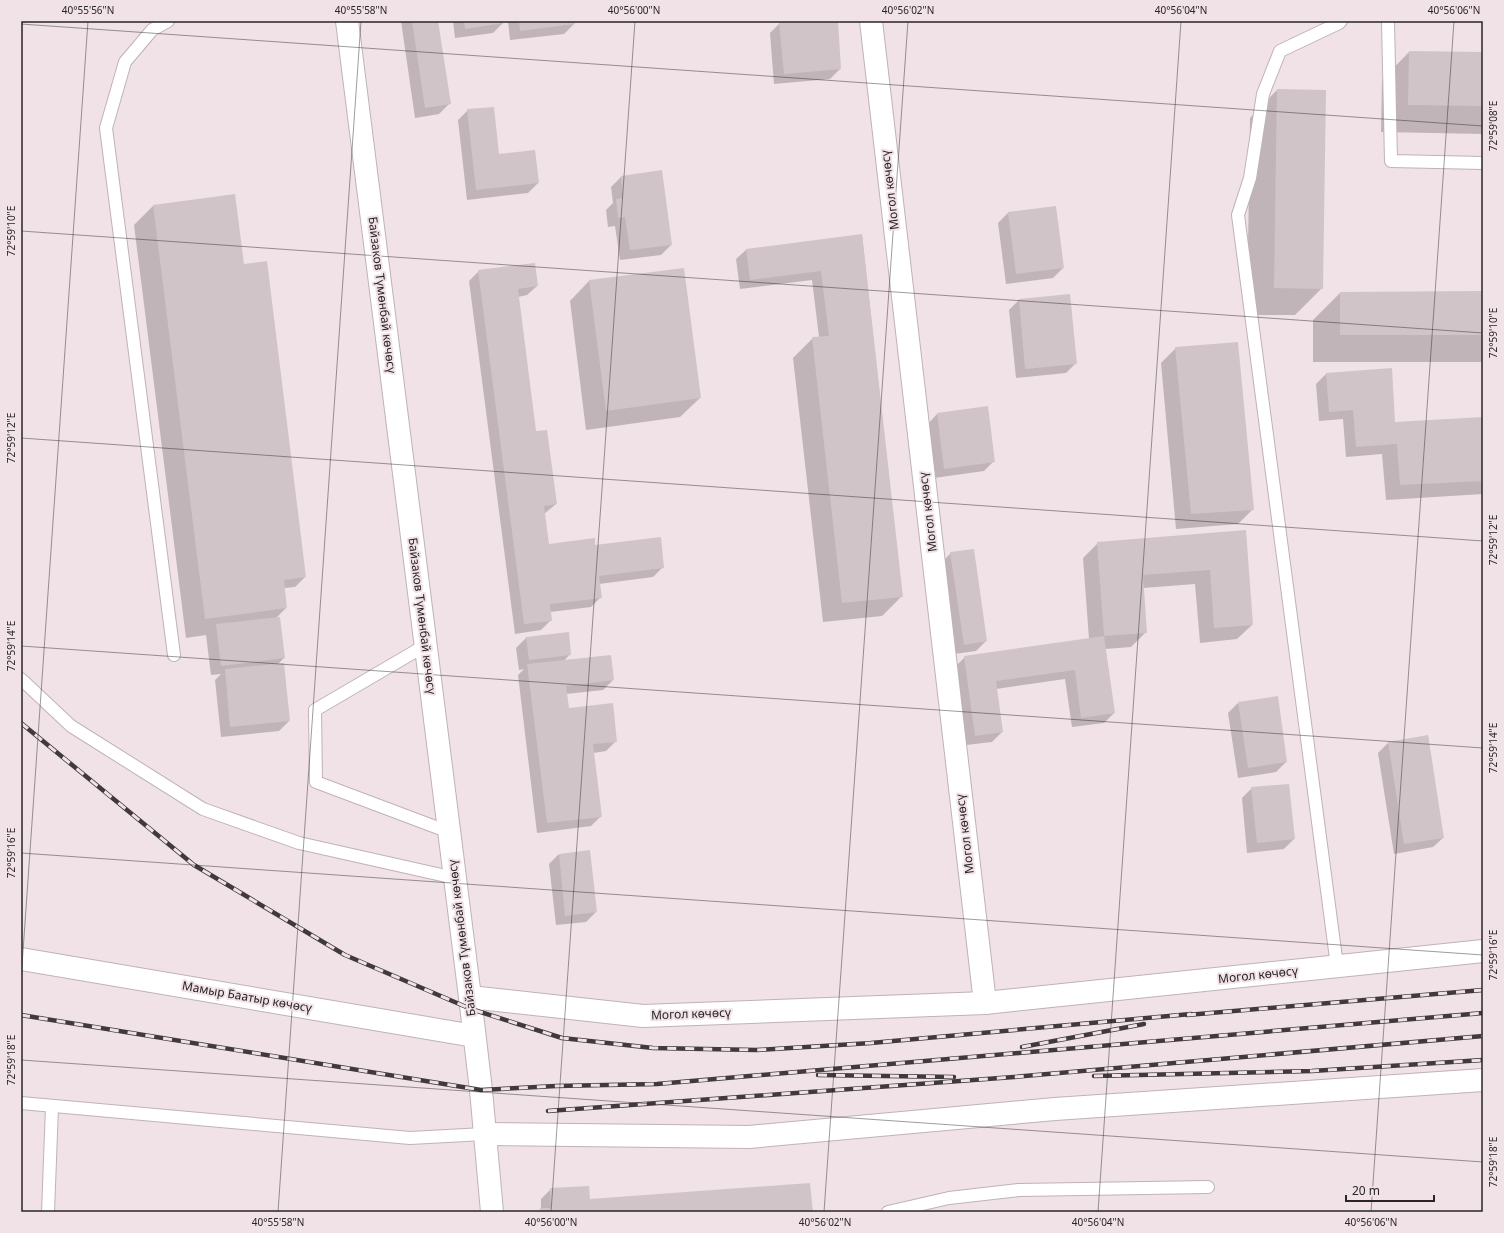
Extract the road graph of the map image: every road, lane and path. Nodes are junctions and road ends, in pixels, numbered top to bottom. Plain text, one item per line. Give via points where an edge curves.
1 (168, 21) edge
2 (347, 21) edge
3 (871, 21) edge
4 (1341, 21) edge
5 (1388, 21) edge
6 (1483, 163) edge
7 (426, 645) junction
8 (174, 655) dead end
9 (21, 679) edge
10 (449, 832) junction
11 (455, 878) junction
12 (1483, 951) edge
13 (21, 959) edge
14 (1337, 966) junction
15 (470, 997) junction
16 (985, 1003) junction
17 (474, 1036) junction
18 (1483, 1080) edge
19 (21, 1103) edge
20 (52, 1107) junction
21 (484, 1134) junction
22 (1208, 1187) dead end
23 (48, 1212) edge
24 (492, 1212) edge
25 (888, 1212) edge

1 - 8 lane via 152,30 125,62 106,128
2 - 7 street, Байзаков Түмөнбай көчөсү
3 - 16 street, Могол көчөсү
4 - 14 lane via 1280,51 1263,94 1250,178 1238,215
5 - 6 lane via 1391,161
7 - 10 street, Байзаков Түмөнбай көчөсү
7 - 10 lane via 315,710 316,782
9 - 11 lane via 71,726 204,809 299,843
10 - 11 street, Байзаков Түмөнбай көчөсү
11 - 15 street, Байзаков Түмөнбай көчөсү
12 - 14 street, Могол көчөсү
13 - 17 street, Мамыр Баатыр көчөсү
14 - 16 street, Могол көчөсү
15 - 16 street, Могол көчөсү via 644,1016
15 - 17 street, Байзаков Түмөнбай көчөсү
17 - 21 street, Байзаков Түмөнбай көчөсү
18 - 21 street via 1054,1109 749,1137
19 - 20 lane
20 - 21 lane via 410,1138
20 - 23 lane
21 - 24 street, Байзаков Түмөнбай көчөсү
22 - 25 lane via 1019,1190 949,1198

